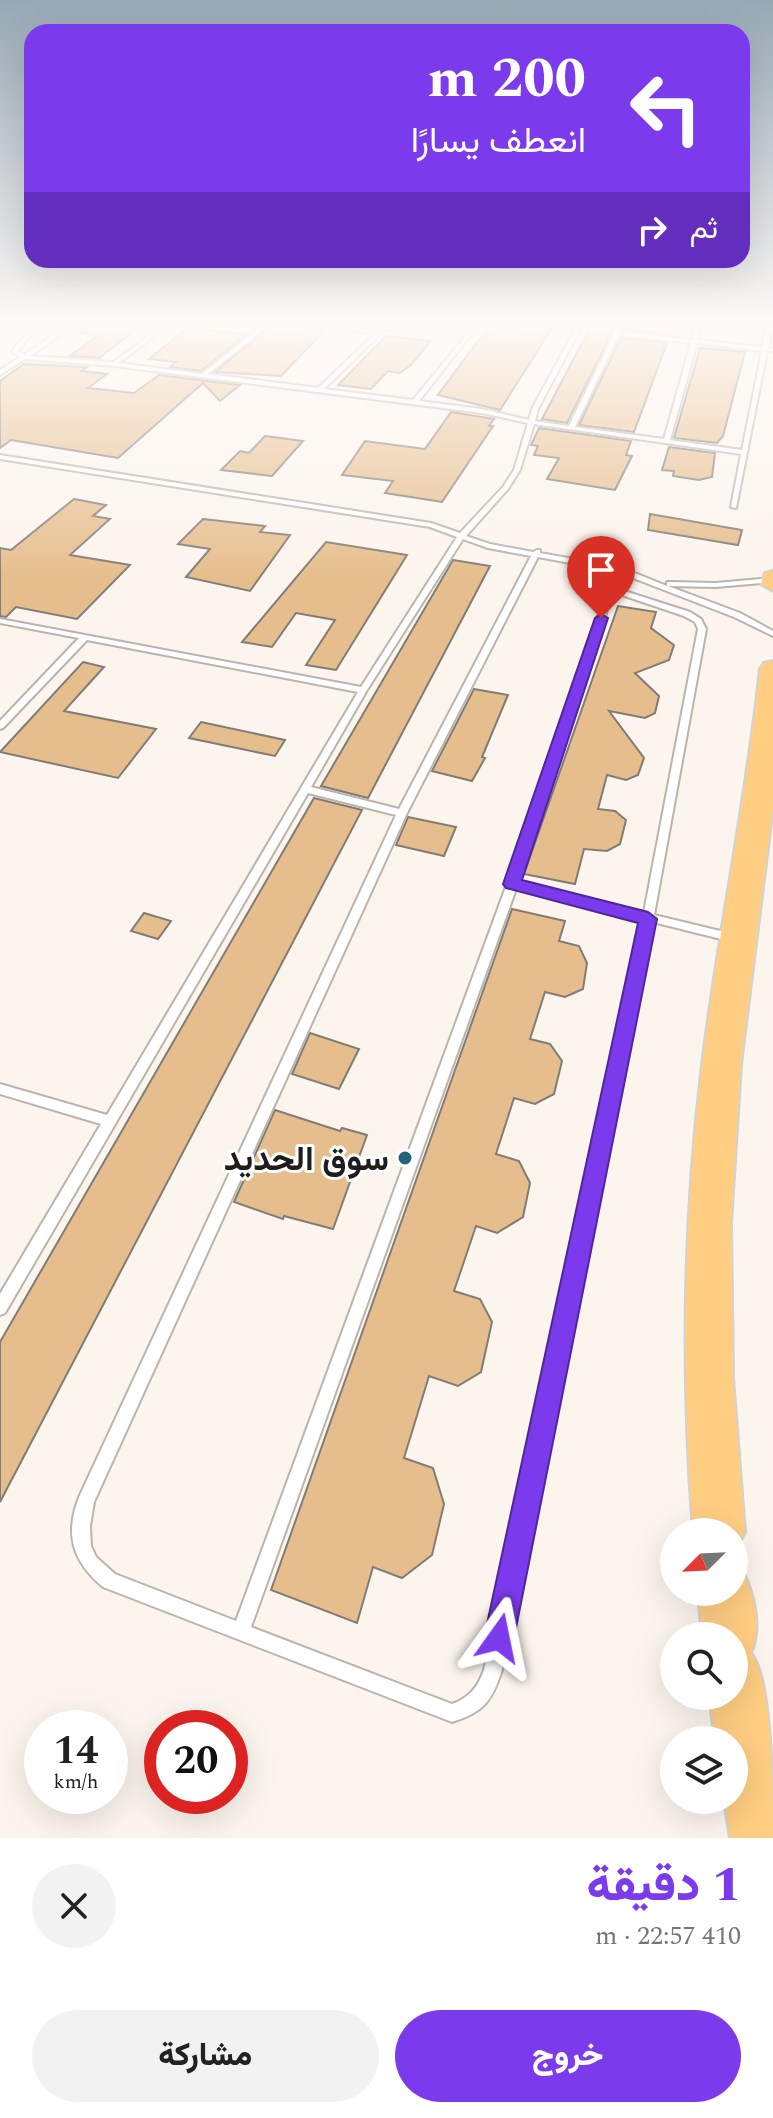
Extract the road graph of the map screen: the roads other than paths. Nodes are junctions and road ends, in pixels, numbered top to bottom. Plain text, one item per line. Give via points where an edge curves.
1 (455, 408) edge
2 (537, 408) edge
3 (581, 408) edge
4 (676, 408) edge
5 (755, 408) edge
6 (530, 422) junction
7 (571, 429) junction
8 (666, 442) junction
9 (744, 452) junction
10 (0, 457) edge
11 (734, 507) dead end
12 (461, 537) junction
13 (537, 552) junction
14 (617, 569) junction
15 (773, 581) edge
16 (661, 584) junction
17 (611, 589) junction
18 (0, 621) edge
19 (773, 634) edge
20 (85, 637) junction
21 (773, 669) edge
22 (363, 690) junction
23 (0, 726) edge
24 (305, 789) junction
25 (402, 813) junction
26 (512, 884) junction
27 (648, 919) junction
28 (739, 939) junction
29 (0, 1089) edge
30 (110, 1121) junction
31 (0, 1308) edge
32 (718, 1518) edge
33 (241, 1631) junction
34 (740, 1710) edge
35 (761, 1838) edge

1 - 6 lane
2 - 6 lane
3 - 7 lane
4 - 8 lane
5 - 9 lane
6 - 7 lane
6 - 12 lane via 512,479
7 - 8 lane
8 - 9 lane
9 - 11 lane
10 - 12 lane via 431,525
12 - 13 lane
12 - 22 lane
13 - 14 lane
13 - 25 lane
14 - 16 lane
14 - 17 lane
15 - 16 lane
16 - 19 lane
17 - 26 lane
17 - 27 lane via 687,614 702,629
18 - 20 lane
20 - 22 lane
20 - 23 lane
21 - 28 main road
22 - 24 lane
24 - 25 lane
24 - 30 lane
25 - 33 lane via 86,1501 79,1536 89,1565 109,1581
26 - 27 lane
26 - 33 lane
27 - 28 lane
27 - 33 lane via 485,1694 471,1708 452,1713
28 - 32 main road via 710,1206 710,1380
29 - 30 lane
30 - 31 lane
34 - 35 main road

